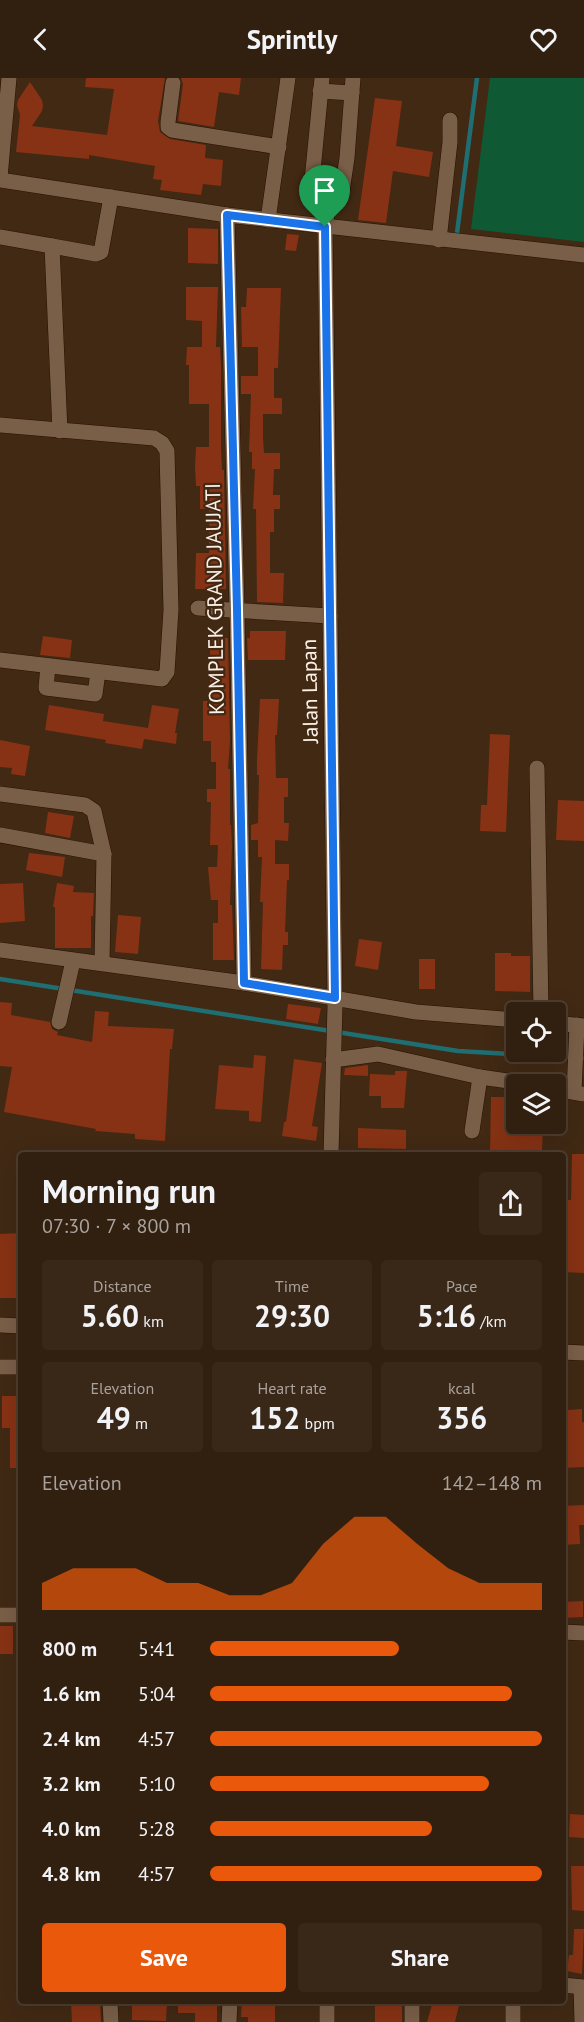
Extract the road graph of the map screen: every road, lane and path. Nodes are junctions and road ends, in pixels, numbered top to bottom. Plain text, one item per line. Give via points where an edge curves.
1 (9, 78) edge
2 (288, 78) edge
3 (173, 83) dead end
4 (321, 84) edge
5 (352, 85) edge
6 (450, 120) dead end
7 (279, 147) junction
8 (0, 178) edge
9 (111, 197) junction
10 (328, 201) junction
11 (227, 215) junction
12 (268, 220) junction
13 (325, 227) junction
14 (0, 237) edge
15 (440, 240) junction
16 (52, 246) junction
17 (584, 255) edge
18 (0, 425) edge
19 (60, 431) junction
20 (198, 608) dead end
21 (237, 609) junction
22 (330, 616) junction
23 (0, 660) edge
24 (48, 666) junction
25 (98, 672) junction
26 (537, 768) dead end
27 (0, 794) edge
28 (0, 835) edge
29 (104, 854) junction
30 (0, 950) edge
31 (73, 961) junction
32 (102, 963) junction
33 (244, 983) junction
34 (335, 1001) junction
35 (541, 1002) edge
36 (506, 1019) edge
37 (59, 1022) dead end
38 (580, 1025) edge
39 (333, 1054) junction
40 (480, 1077) junction
41 (506, 1081) edge
42 (578, 1090) edge
43 (472, 1131) dead end
44 (331, 1152) edge
45 (0, 1325) edge
46 (18, 1326) edge
47 (566, 1352) edge
48 (584, 1353) edge
49 (0, 1367) edge
50 (18, 1367) edge
51 (0, 1615) edge
52 (18, 1615) edge
53 (566, 1632) edge
54 (584, 1634) edge
55 (566, 1985) edge
56 (583, 1987) edge
57 (110, 2004) edge
58 (230, 2004) edge
59 (327, 2004) edge
60 (412, 2004) edge
61 (513, 2004) edge
62 (111, 2022) edge
63 (229, 2022) edge
64 (327, 2022) edge
65 (412, 2022) edge
66 (513, 2022) edge
67 (582, 2022) edge

1 - 8 street
2 - 7 street
3 - 7 street via 168,128
4 - 5 street
4 - 10 street via 311,190
5 - 10 street via 341,198
6 - 15 street
7 - 12 street
8 - 9 street
9 - 11 street
9 - 16 street via 101,252
10 - 13 street, Jalan Lapan
11 - 12 street
11 - 21 street, KOMPLEK GRAND JAUJATI
12 - 13 street
13 - 15 street
13 - 22 street, Jalan Lapan
14 - 16 street
15 - 17 street
16 - 19 street
18 - 19 street
19 - 25 street via 154,438 167,451 171,610 167,672 162,679
20 - 21 street
21 - 22 street
21 - 33 street, KOMPLEK GRAND JAUJATI
22 - 34 street, Jalan Lapan
23 - 24 street
24 - 25 street
24 - 25 street via 46,688 95,694
26 - 35 street
27 - 29 street via 85,805 94,811
28 - 29 street
29 - 32 street
30 - 31 street
31 - 32 street
31 - 37 street
32 - 33 street
33 - 34 street
34 - 36 street
34 - 39 street, Jalan Lapan
38 - 42 street
39 - 40 street via 378,1054
39 - 44 street, Jalan Lapan
40 - 41 street
40 - 43 street
45 - 46 street
47 - 48 street
49 - 50 street
51 - 52 street
53 - 54 street
55 - 56 street
56 - 67 street
57 - 62 street
58 - 63 street
59 - 64 street
60 - 65 street
61 - 66 street

